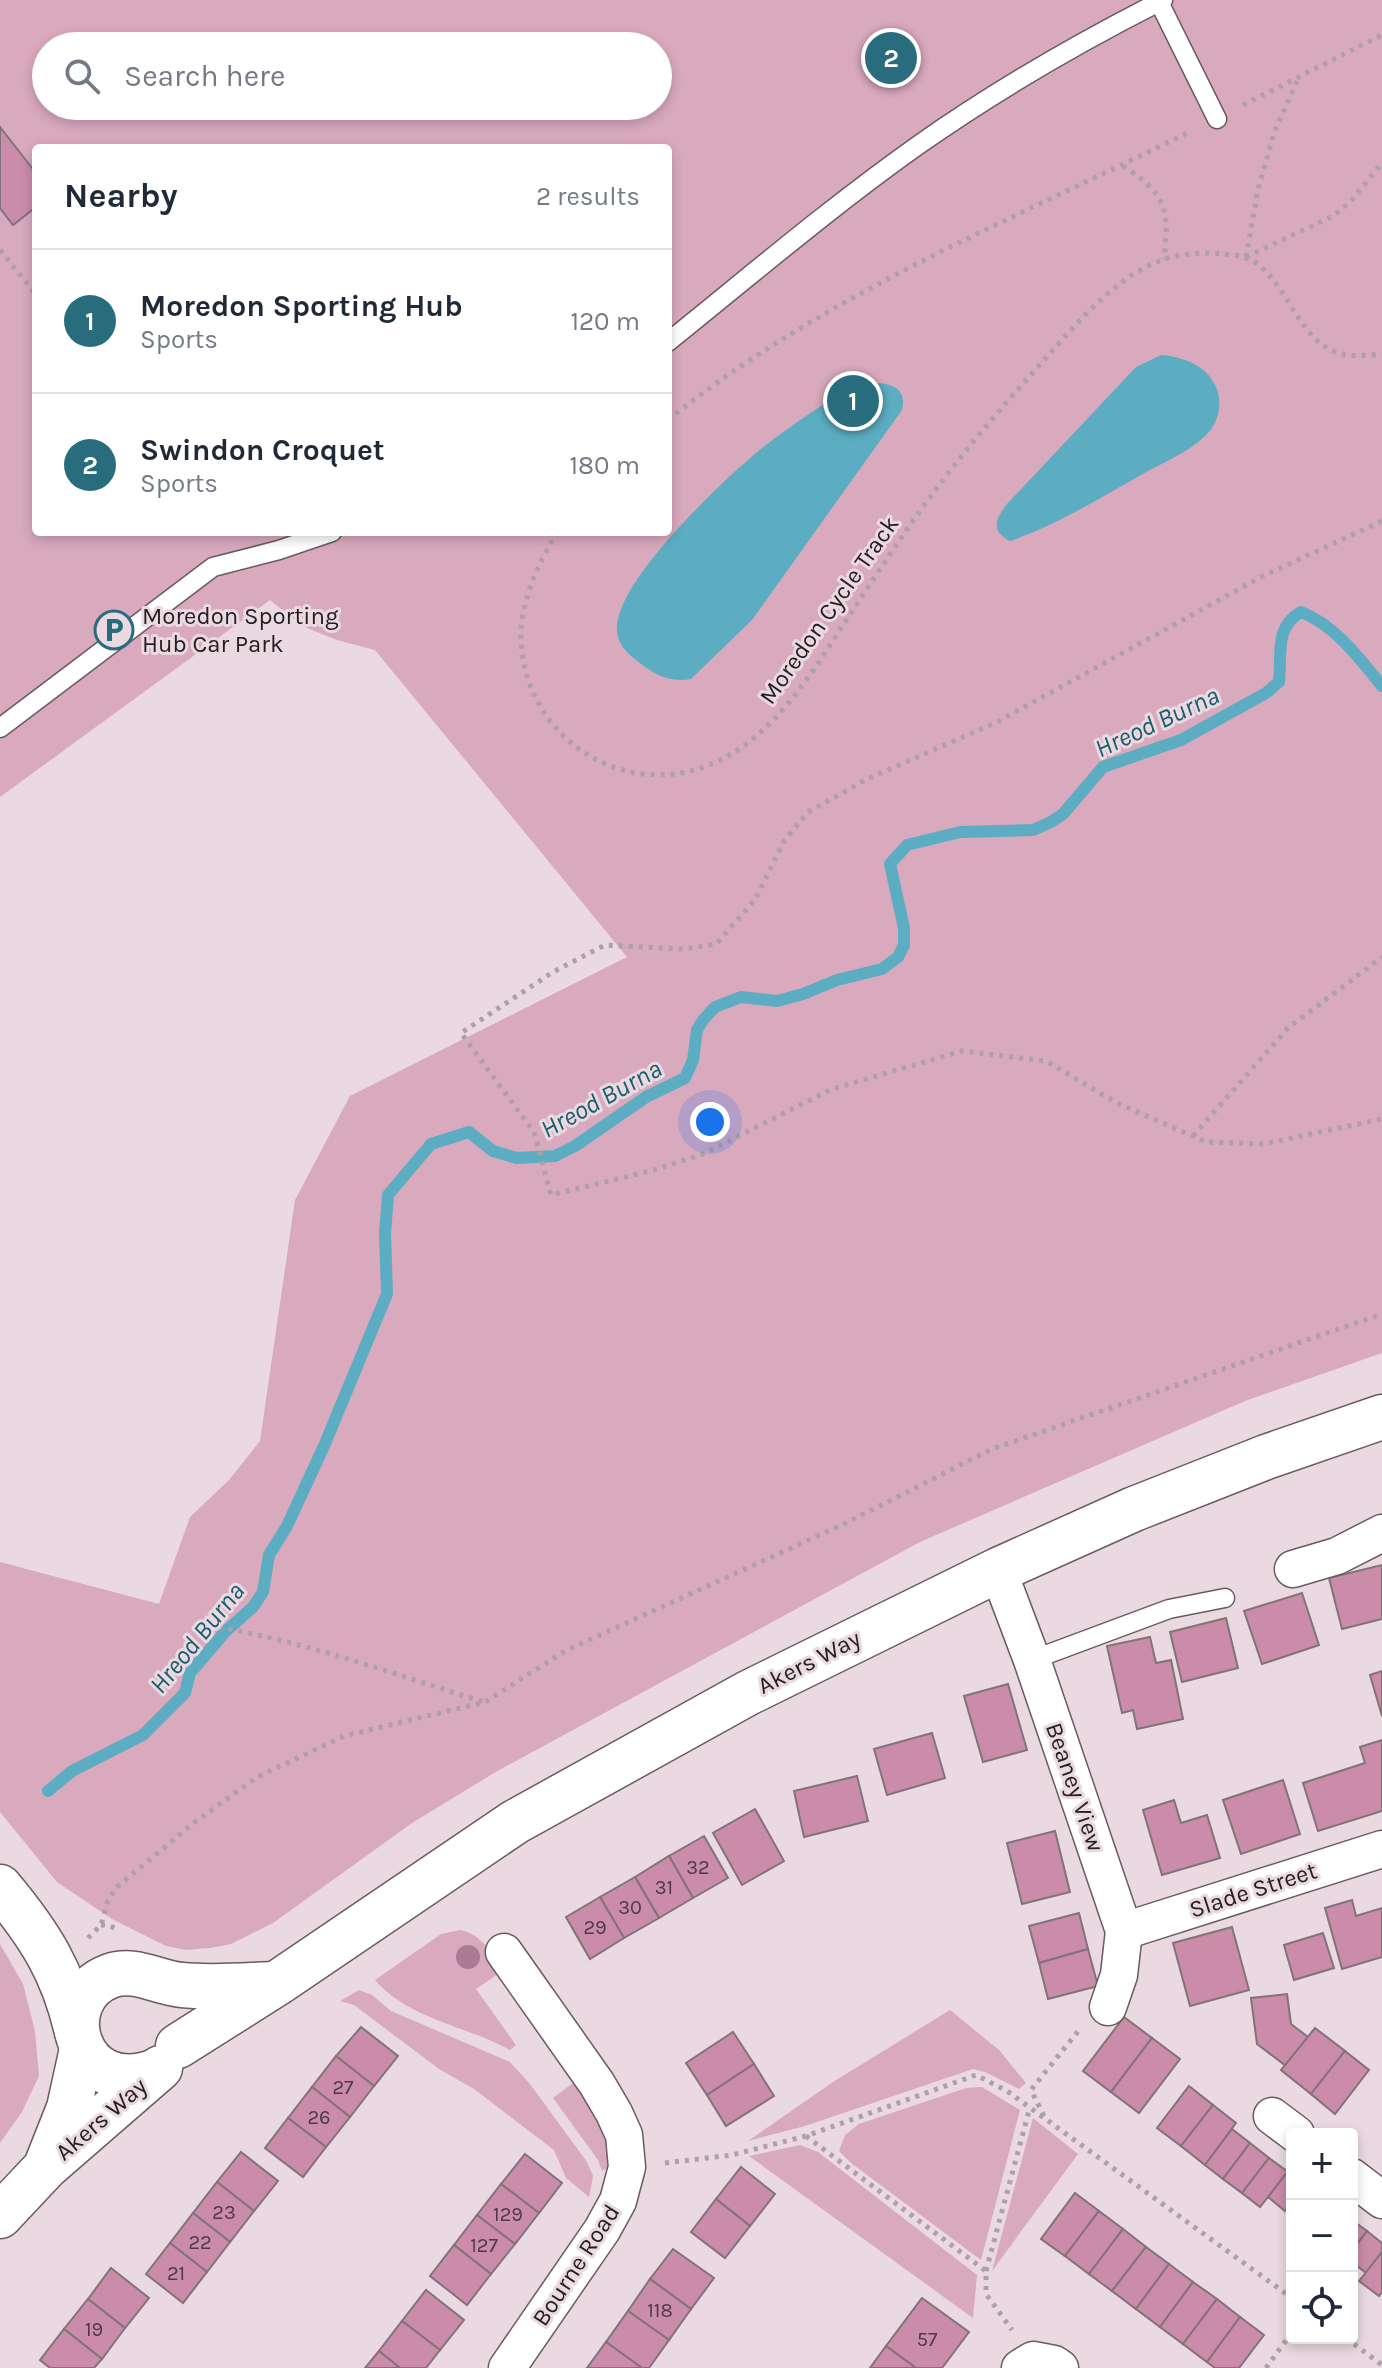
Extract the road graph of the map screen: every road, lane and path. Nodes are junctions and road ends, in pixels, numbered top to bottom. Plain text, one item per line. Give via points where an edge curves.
1 (1161, 1) edge
2 (1382, 35) edge
3 (1298, 77) junction
4 (1217, 119) junction
5 (1382, 163) edge
6 (1122, 165) junction
7 (0, 250) edge
8 (1246, 257) junction
9 (1164, 259) junction
10 (32, 290) edge
11 (672, 339) edge
12 (1382, 354) edge
13 (672, 417) edge
14 (1382, 521) edge
15 (320, 536) edge
16 (555, 536) edge
17 (0, 728) edge
18 (1382, 957) edge
19 (1382, 1119) edge
20 (1193, 1136) junction
21 (1382, 1314) edge
22 (1382, 1417) edge
23 (1382, 1533) edge
24 (1293, 1569) dead end
25 (998, 1570) junction
26 (1225, 1598) dead end
27 (199, 1624) dead end
28 (1032, 1660) junction
29 (485, 1702) junction
30 (1382, 1849) edge
31 (12, 1902) edge
32 (101, 1925) dead end
33 (1124, 1931) junction
34 (504, 1952) dead end
35 (144, 1978) junction
36 (276, 1984) junction
37 (1108, 2007) joint
38 (79, 2040) junction
39 (167, 2058) junction
40 (1030, 2107) junction
41 (1044, 2117) junction
42 (806, 2136) junction
43 (46, 2167) junction
44 (627, 2167) junction
45 (1358, 2182) edge
46 (1382, 2200) edge
47 (0, 2216) edge
48 (986, 2271) junction
49 (1286, 2294) edge
50 (1286, 2340) edge
51 (1354, 2344) edge
52 (1038, 2365) edge
53 (1382, 2365) edge
54 (507, 2368) edge
55 (1266, 2368) edge

1 - 4 lane
1 - 11 lane via 1090,37 917,146
2 - 3 path
3 - 4 path
3 - 8 path via 1274,133
4 - 6 path
5 - 8 path via 1333,216
6 - 9 path via 1146,181 1162,201 1168,227
6 - 13 path via 797,328
7 - 10 path
8 - 9 path, Moredon Cycle Track via 1207,252
8 - 12 path via 1267,274 1323,345 1342,354
9 - 16 path, Moredon Cycle Track via 1124,281 1081,318 928,499 778,715 752,741 709,765 669,776 617,770 590,759 556,728 535,699 523,666 520,635 538,564
14 - 20 path via 1261,577 997,722 867,779 808,812 784,841 755,900 716,944 684,949 605,945 553,972 461,1033 534,1132 551,1195 703,1154 832,1089 962,1051 1046,1061 1117,1103
15 - 17 lane via 213,567
18 - 20 path via 1288,1028
19 - 20 path via 1263,1144 1206,1142
21 - 29 path via 992,1449 846,1523 565,1651
22 - 25 main road, Akers Way via 1134,1509
23 - 24 street via 1337,1556
25 - 28 street, Beaney View
25 - 36 main road, Akers Way via 773,1680 590,1778 492,1837
26 - 28 lane via 1169,1609
27 - 29 path via 242,1630
28 - 33 street, Beaney View
29 - 32 path via 344,1736 257,1777 117,1887
30 - 33 street, Slade Street
31 - 35 main road via 89,1954
31 - 38 main road via 46,1948
33 - 37 street, Beaney View via 1119,1975
34 - 44 street, Bourne Road via 614,2113 624,2135
35 - 36 main road, Akers Way via 205,1986
35 - 38 main road, Akers Way via 110,1976 95,1985 78,2015
35 - 39 main road via 173,1995 180,2011 182,2029
36 - 39 main road, Akers Way
37 - 41 path via 1087,2020 1031,2090
38 - 39 main road, Akers Way via 92,2063 122,2078 140,2078
38 - 43 main road, Akers Way via 69,2108
39 - 43 main road, Akers Way
40 - 41 path
40 - 42 path via 976,2075
40 - 48 path
41 - 49 path
42 - 44 path via 732,2155
42 - 48 path
43 - 47 main road, Akers Way
44 - 54 street, Bourne Road via 618,2201 602,2230
45 - 46 street
48 - 52 path via 986,2294
50 - 55 path
51 - 53 path

